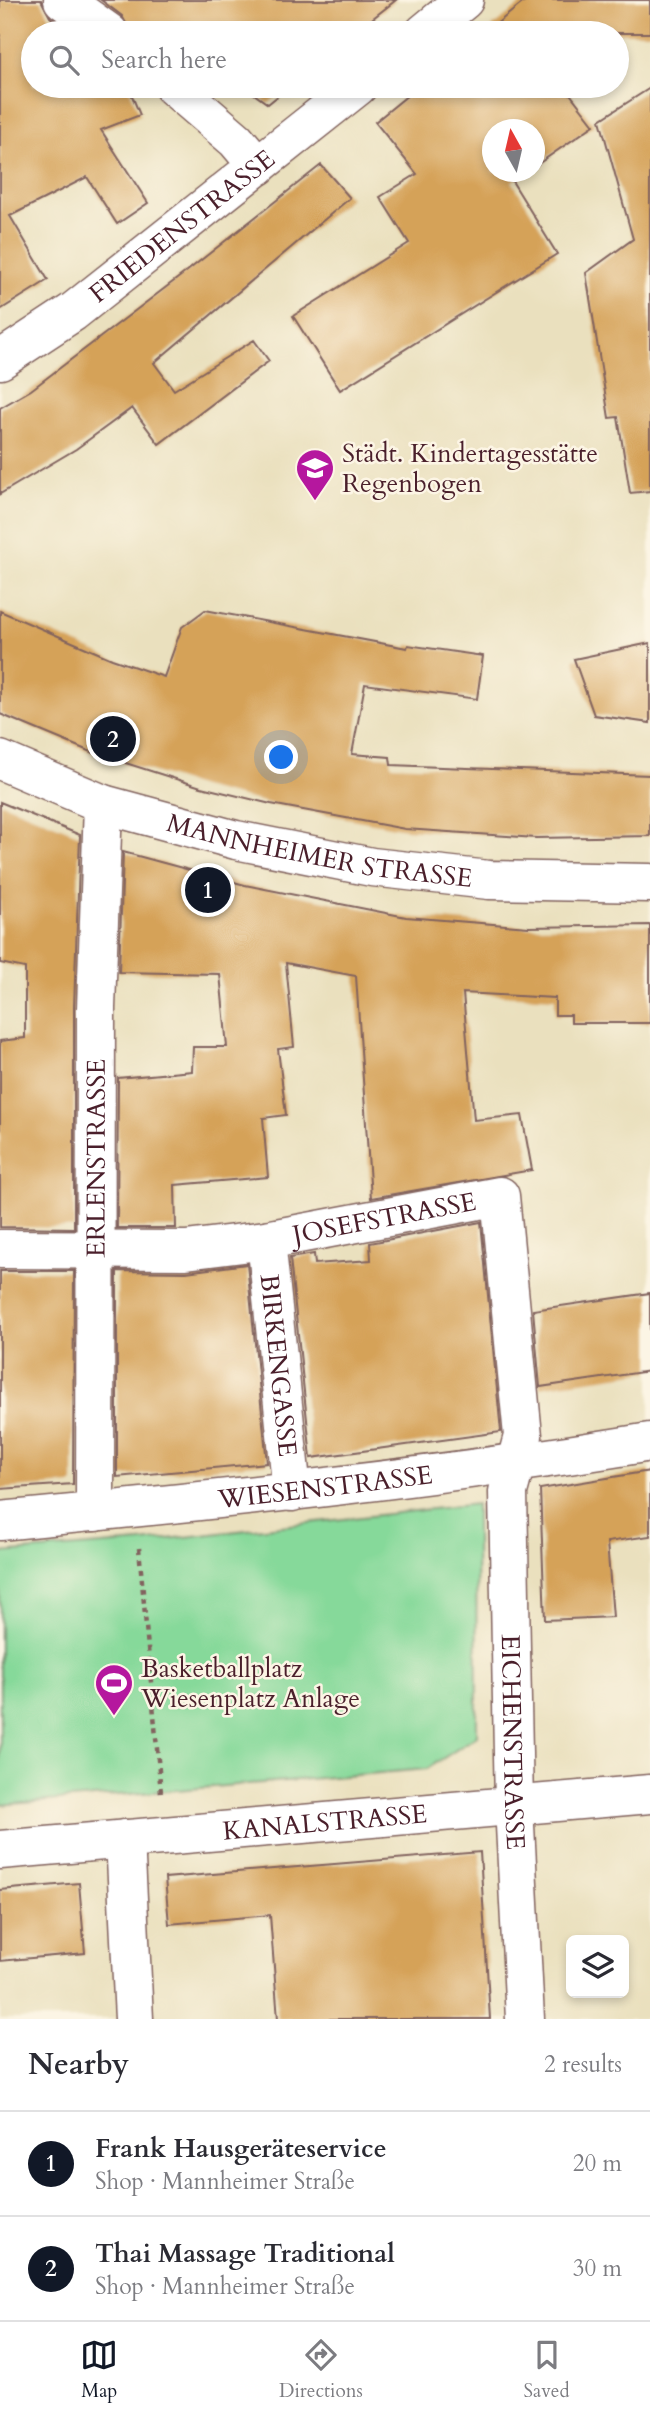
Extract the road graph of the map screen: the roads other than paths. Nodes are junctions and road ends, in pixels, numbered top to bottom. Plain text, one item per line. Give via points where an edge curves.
1 (63, 0) edge
2 (464, 0) edge
3 (92, 21) edge
4 (439, 21) edge
5 (187, 98) edge
6 (343, 98) edge
7 (258, 166) junction
8 (0, 360) edge
9 (0, 760) edge
10 (103, 804) junction
11 (650, 883) edge
12 (266, 1241) junction
13 (0, 1249) edge
14 (96, 1251) junction
15 (650, 1442) edge
16 (517, 1464) junction
17 (292, 1492) junction
18 (95, 1512) junction
19 (0, 1521) edge
20 (650, 1794) edge
21 (514, 1806) junction
22 (125, 1839) junction
23 (0, 1850) edge
24 (134, 2019) edge
25 (525, 2019) edge

1 - 3 street
2 - 4 street
5 - 7 street via 236,140
6 - 7 street, FRIEDENSTRASSE
7 - 8 street, FRIEDENSTRASSE via 73,312
9 - 10 street, MANNHEIMER STRASSE
10 - 11 street, MANNHEIMER STRASSE via 236,840 372,867 489,880
10 - 14 street, ERLENSTRASSE via 96,1008
12 - 14 street, JOSEFSTRASSE via 186,1250
12 - 16 street, JOSEFSTRASSE via 500,1196 523,1436
12 - 17 street, BIRKENGASSE
13 - 14 street, JOSEFSTRASSE
14 - 18 street, ERLENSTRASSE
15 - 16 street, WIESENSTRASSE
16 - 17 street, WIESENSTRASSE
16 - 21 street, EICHENSTRASSE via 508,1492
17 - 18 street, WIESENSTRASSE
18 - 19 street, WIESENSTRASSE
20 - 21 street, KANALSTRASSE
21 - 22 street, KANALSTRASSE
21 - 25 street, EICHENSTRASSE
22 - 23 street, KANALSTRASSE
22 - 24 street

